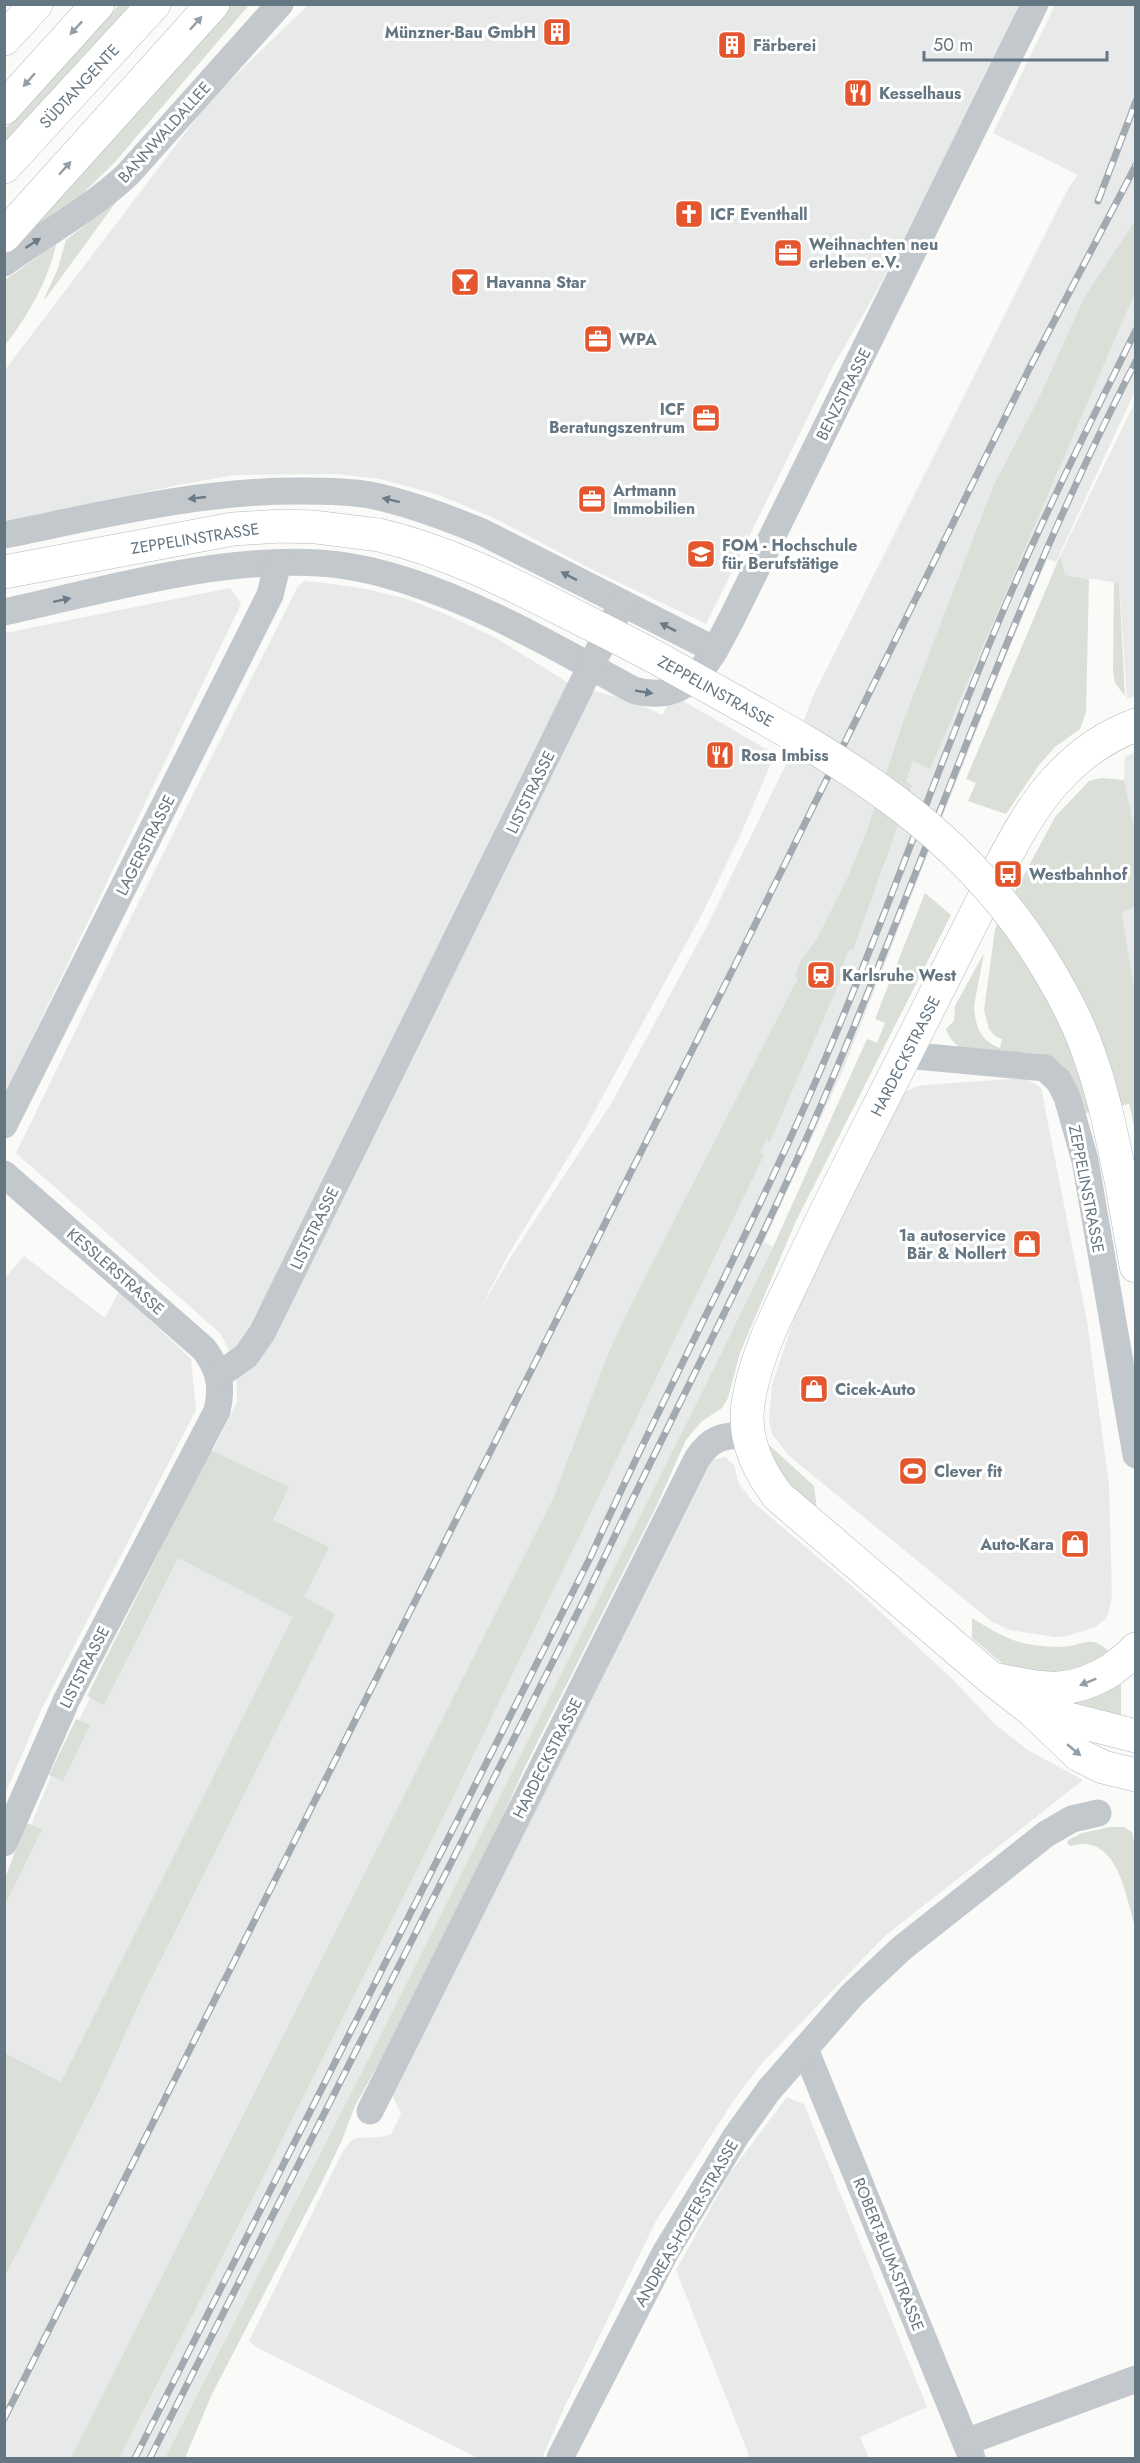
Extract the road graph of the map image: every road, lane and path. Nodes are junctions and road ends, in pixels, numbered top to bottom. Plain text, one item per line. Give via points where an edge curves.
1 (36, 4) edge
2 (98, 4) edge
3 (154, 4) edge
4 (213, 4) edge
5 (280, 4) edge
6 (1035, 4) edge
7 (4, 39) edge
8 (4, 108) edge
9 (4, 167) edge
10 (4, 236) edge
11 (4, 263) edge
12 (4, 535) edge
13 (278, 563) junction
14 (4, 572) edge
15 (622, 603) junction
16 (4, 612) edge
17 (715, 650) junction
18 (591, 668) junction
19 (1136, 726) edge
20 (905, 1055) junction
21 (4, 1125) edge
22 (4, 1174) edge
23 (1136, 1266) edge
24 (219, 1375) junction
25 (748, 1434) junction
26 (1136, 1455) edge
27 (1136, 1649) edge
28 (992, 1678) junction
29 (1032, 1710) junction
30 (1136, 1736) edge
31 (1136, 1774) edge
32 (1098, 1813) dead end
33 (4, 1843) edge
34 (805, 2049) junction
35 (370, 2111) dead end
36 (1136, 2379) edge
37 (969, 2450) edge
38 (560, 2458) edge

1 - 7 main road
2 -> 8 main road
3 - 9 main road, SÜDTANGENTE
10 -> 4 main road
11 -> 5 street, BANNWALDALLEE via 120,182
6 - 17 street, BENZSTRASSE
15 -> 12 street, ZEPPELINSTRASSE via 443,516 368,495 334,491 264,491 179,500
16 -> 13 street, ZEPPELINSTRASSE via 184,574
13 - 18 street, ZEPPELINSTRASSE via 321,563 419,585 470,605
13 - 21 street, LAGERSTRASSE via 270,595
14 - 23 main road, ZEPPELINSTRASSE, bridge via 244,528 315,527 379,535 441,553 510,584 664,662 817,749 912,812 953,848 996,894 1033,943 1065,998 1089,1053 1105,1107
17 -> 15 street, ZEPPELINSTRASSE
15 - 18 street, LISTSTRASSE
18 -> 17 street, BENZSTRASSE via 633,690 661,693 691,682
18 - 24 street, LISTSTRASSE via 262,1333 246,1356
19 - 20 main road, HARDECKSTRASSE via 1083,755 1057,779 1031,813
20 - 25 main road, HARDECKSTRASSE via 778,1313 754,1377 747,1406
20 - 26 street, ZEPPELINSTRASSE via 1045,1068 1059,1081 1085,1160
22 - 24 street, KESSLERSTRASSE via 204,1349
24 - 33 street, LISTSTRASSE via 217,1411 67,1699
25 - 28 main road, HARDECKSTRASSE via 764,1479 778,1496
25 - 35 street, HARDECKSTRASSE via 716,1439 697,1459
27 -> 28 main road via 1104,1674 1068,1688 1044,1689
28 - 29 main road, HARDECKSTRASSE
29 - 30 main road, HARDECKSTRASSE
29 -> 31 main road, HARDECKSTRASSE via 1079,1755 1103,1767
32 - 34 street, ANDREAS-HOFER-STRASSE via 1072,1819 1046,1834 972,1891 852,1995
34 - 37 street, ROBERT-BLUM-STRASSE
34 - 38 street, ANDREAS-HOFER-STRASSE via 769,2090 700,2193
36 - 37 street

